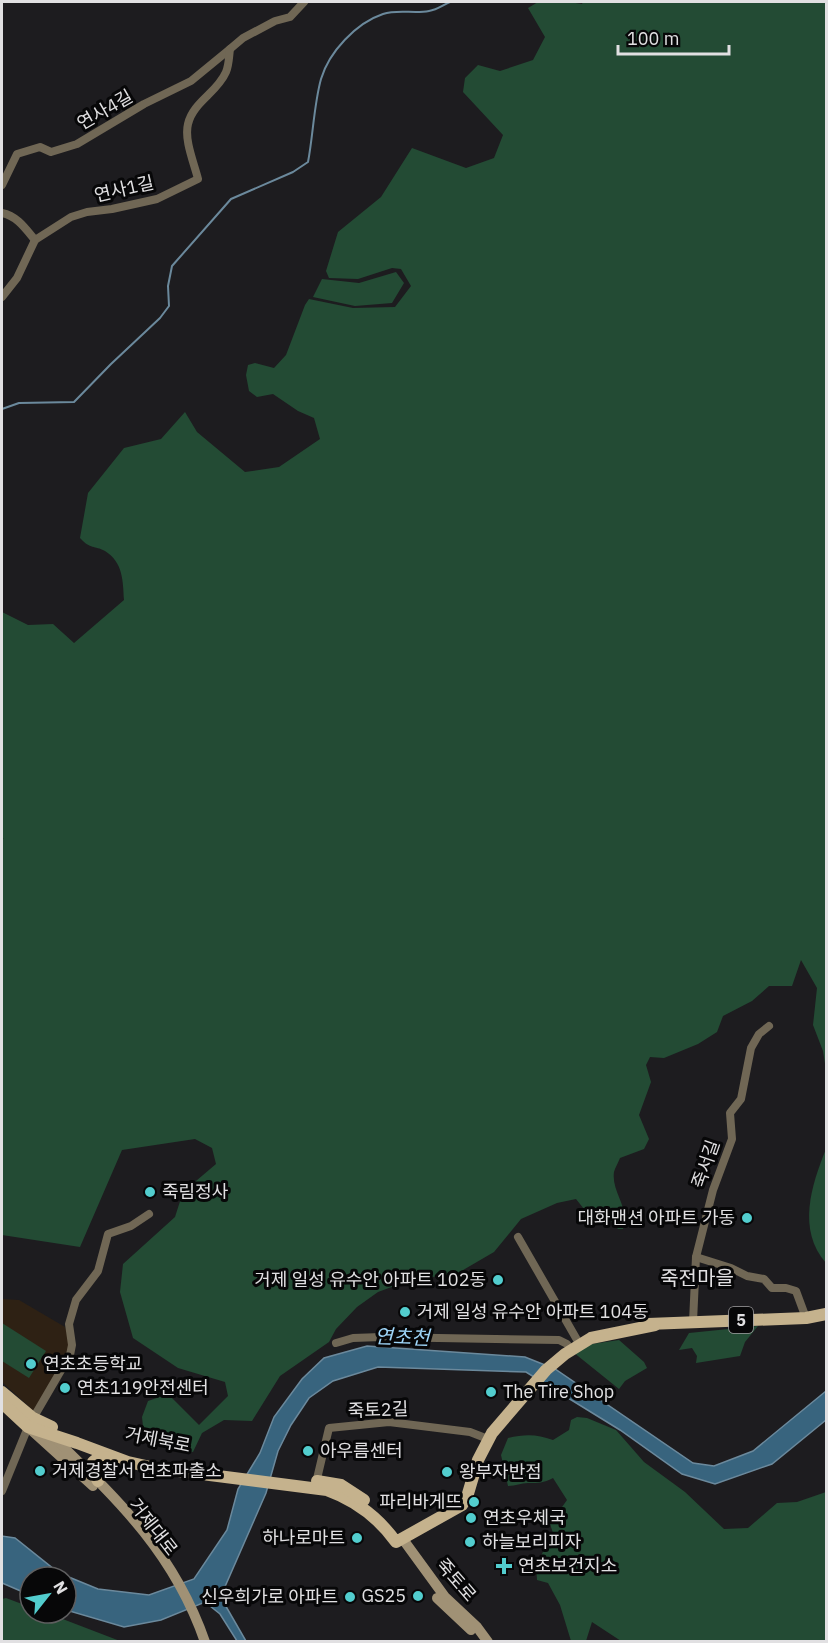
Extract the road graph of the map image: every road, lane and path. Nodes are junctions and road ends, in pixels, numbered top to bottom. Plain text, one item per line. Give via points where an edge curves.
1 (304, 2) edge
2 (230, 49) junction
3 (2, 185) edge
4 (2, 213) edge
5 (35, 240) junction
6 (2, 297) edge
7 (769, 1026) dead end
8 (149, 1214) dead end
9 (519, 1236) dead end
10 (696, 1257) junction
11 (826, 1314) edge
12 (806, 1318) junction
13 (693, 1322) junction
14 (336, 1343) dead end
15 (573, 1344) junction
16 (2, 1392) edge
17 (7, 1402) edge
18 (30, 1422) junction
19 (48, 1432) junction
20 (486, 1439) junction
21 (115, 1458) junction
22 (232, 1474) junction
23 (98, 1481) junction
24 (316, 1484) junction
25 (2, 1491) edge
26 (397, 1538) junction
27 (170, 1573) junction
28 (192, 1619) junction
29 (482, 1640) edge
30 (198, 1641) edge
31 (205, 1641) edge

1 - 2 street via 290,17 243,38
2 - 3 street, 연사4길 via 190,81 77,144 51,152 40,147 17,154
2 - 5 street, 연사1길 via 227,71 215,90 194,108 188,126 198,179 157,199 70,217
4 - 5 street via 18,220
5 - 6 street via 17,278
7 - 10 street, 죽서길 via 751,1048 741,1099 730,1113 732,1139 713,1190
8 - 18 street via 108,1234 98,1271 76,1300 69,1324 70,1355
9 - 15 street
10 - 12 street via 764,1279 772,1288 796,1291
10 - 13 street, 죽서길
11 - 12 main road, 5
12 - 13 main road, 5
13 - 15 main road, 5 via 616,1327 589,1332
14 - 15 street via 381,1337 559,1340
15 - 20 main road via 530,1386
16 - 17 main road, 거제대로
17 - 18 main road, 거제대로
18 - 19 main road, 거제북로
18 - 22 main road, 거제북로 via 127,1455
18 - 25 street
18 - 27 main road, 거제대로 via 120,1512
19 - 21 main road, 거제북로
19 - 23 main road, 거제대로
20 - 24 street, 죽토2길 via 470,1432 389,1422 329,1428
20 - 26 main road via 462,1505
21 - 22 main road, 거제북로 via 155,1468
21 - 23 main road via 94,1460 92,1469
22 - 24 main road, 거제북로
23 - 27 main road, 거제대로 via 142,1527
24 - 26 main road, 거제북로 via 335,1483 348,1489 379,1512
26 - 29 main road, 죽토로 via 445,1597 477,1627
27 - 28 main road, 거제대로
28 - 30 main road, 거제대로
28 - 31 main road, 거제대로

